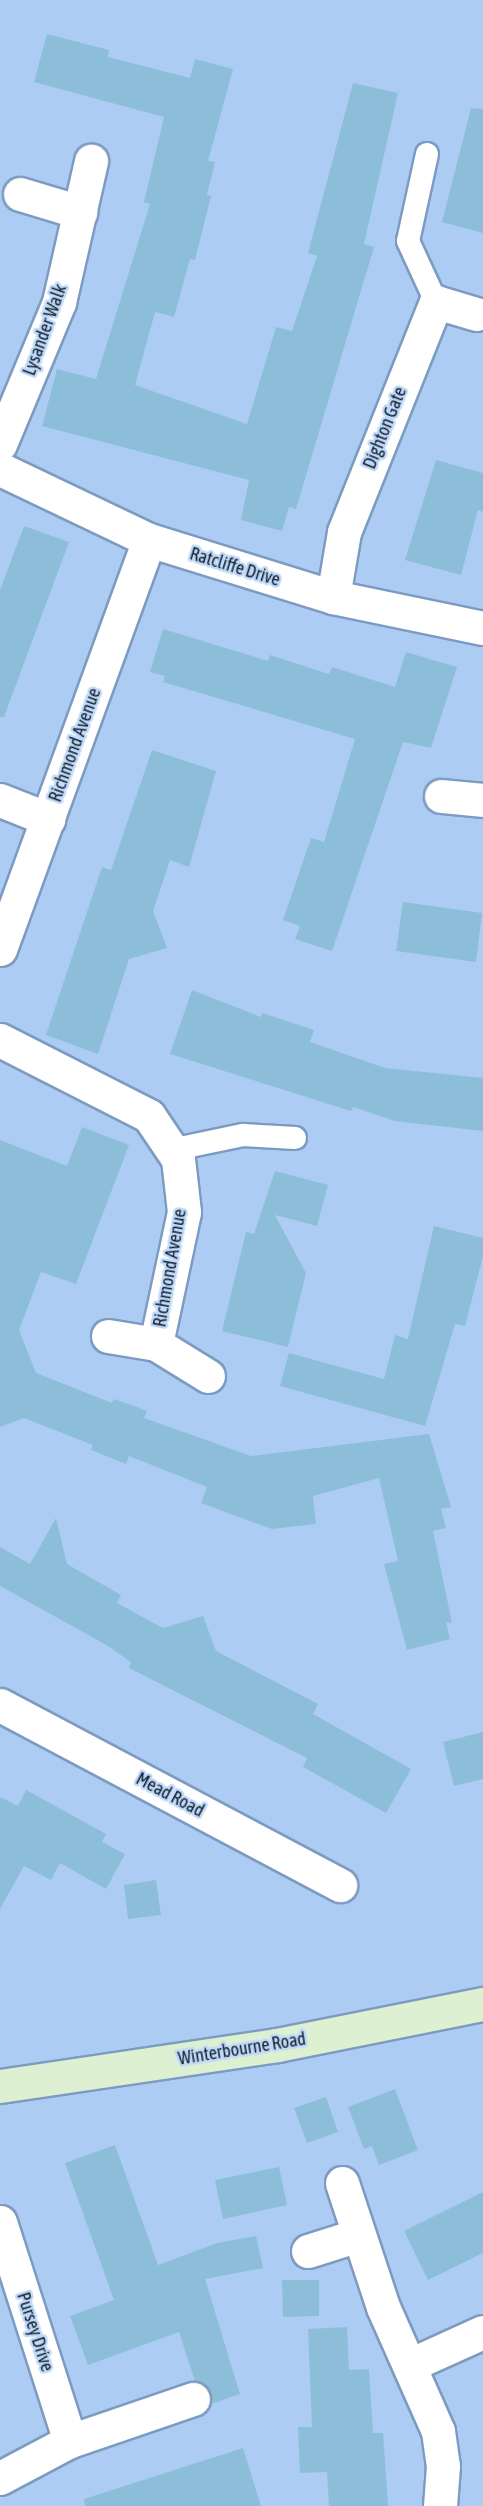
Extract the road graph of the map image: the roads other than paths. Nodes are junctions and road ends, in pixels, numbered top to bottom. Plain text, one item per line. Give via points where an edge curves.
1 (427, 154) dead end
2 (91, 161) dead end
3 (20, 194) dead end
4 (80, 212) junction
5 (436, 302) junction
6 (479, 309) edge
7 (0, 444) edge
8 (0, 469) edge
9 (149, 540) junction
10 (333, 597) junction
11 (483, 628) edge
12 (441, 796) dead end
13 (0, 800) edge
14 (483, 800) edge
15 (48, 819) junction
16 (0, 949) edge
17 (0, 1040) edge
18 (295, 1138) dead end
19 (171, 1150) junction
20 (108, 1335) dead end
21 (156, 1344) junction
22 (208, 1376) dead end
23 (0, 1705) edge
24 (340, 1885) dead end
25 (483, 2004) edge
26 (0, 2086) edge
27 (342, 2183) dead end
28 (0, 2222) edge
29 (358, 2235) junction
30 (308, 2252) dead end
31 (483, 2332) edge
32 (412, 2364) junction
33 (193, 2399) dead end
34 (70, 2441) junction
35 (0, 2478) edge
36 (440, 2506) edge

1 - 5 lane via 408,241
2 - 4 street, Lysander Walk
3 - 4 street
4 - 7 street, Lysander Walk via 59,302
5 - 6 street
5 - 10 street, Dighton Gate via 344,532
8 - 9 street, Ratcliffe Drive
9 - 10 street, Ratcliffe Drive
9 - 15 street, Richmond Avenue
10 - 11 street, Ratcliffe Drive
12 - 14 street
13 - 15 street
15 - 16 street, Richmond Avenue
17 - 19 street, Richmond Avenue via 149,1116
18 - 19 lane via 243,1135
19 - 21 street, Richmond Avenue via 178,1159 184,1212
20 - 21 street, Richmond Avenue
21 - 22 street, Richmond Avenue
23 - 24 street, Mead Road
25 - 26 main road, Winterbourne Road via 277,2045
27 - 29 street
28 - 34 street, Pursey Drive
29 - 30 street
29 - 32 street via 383,2307
31 - 32 street
32 - 36 street via 438,2431 443,2466
33 - 34 street
34 - 35 street

